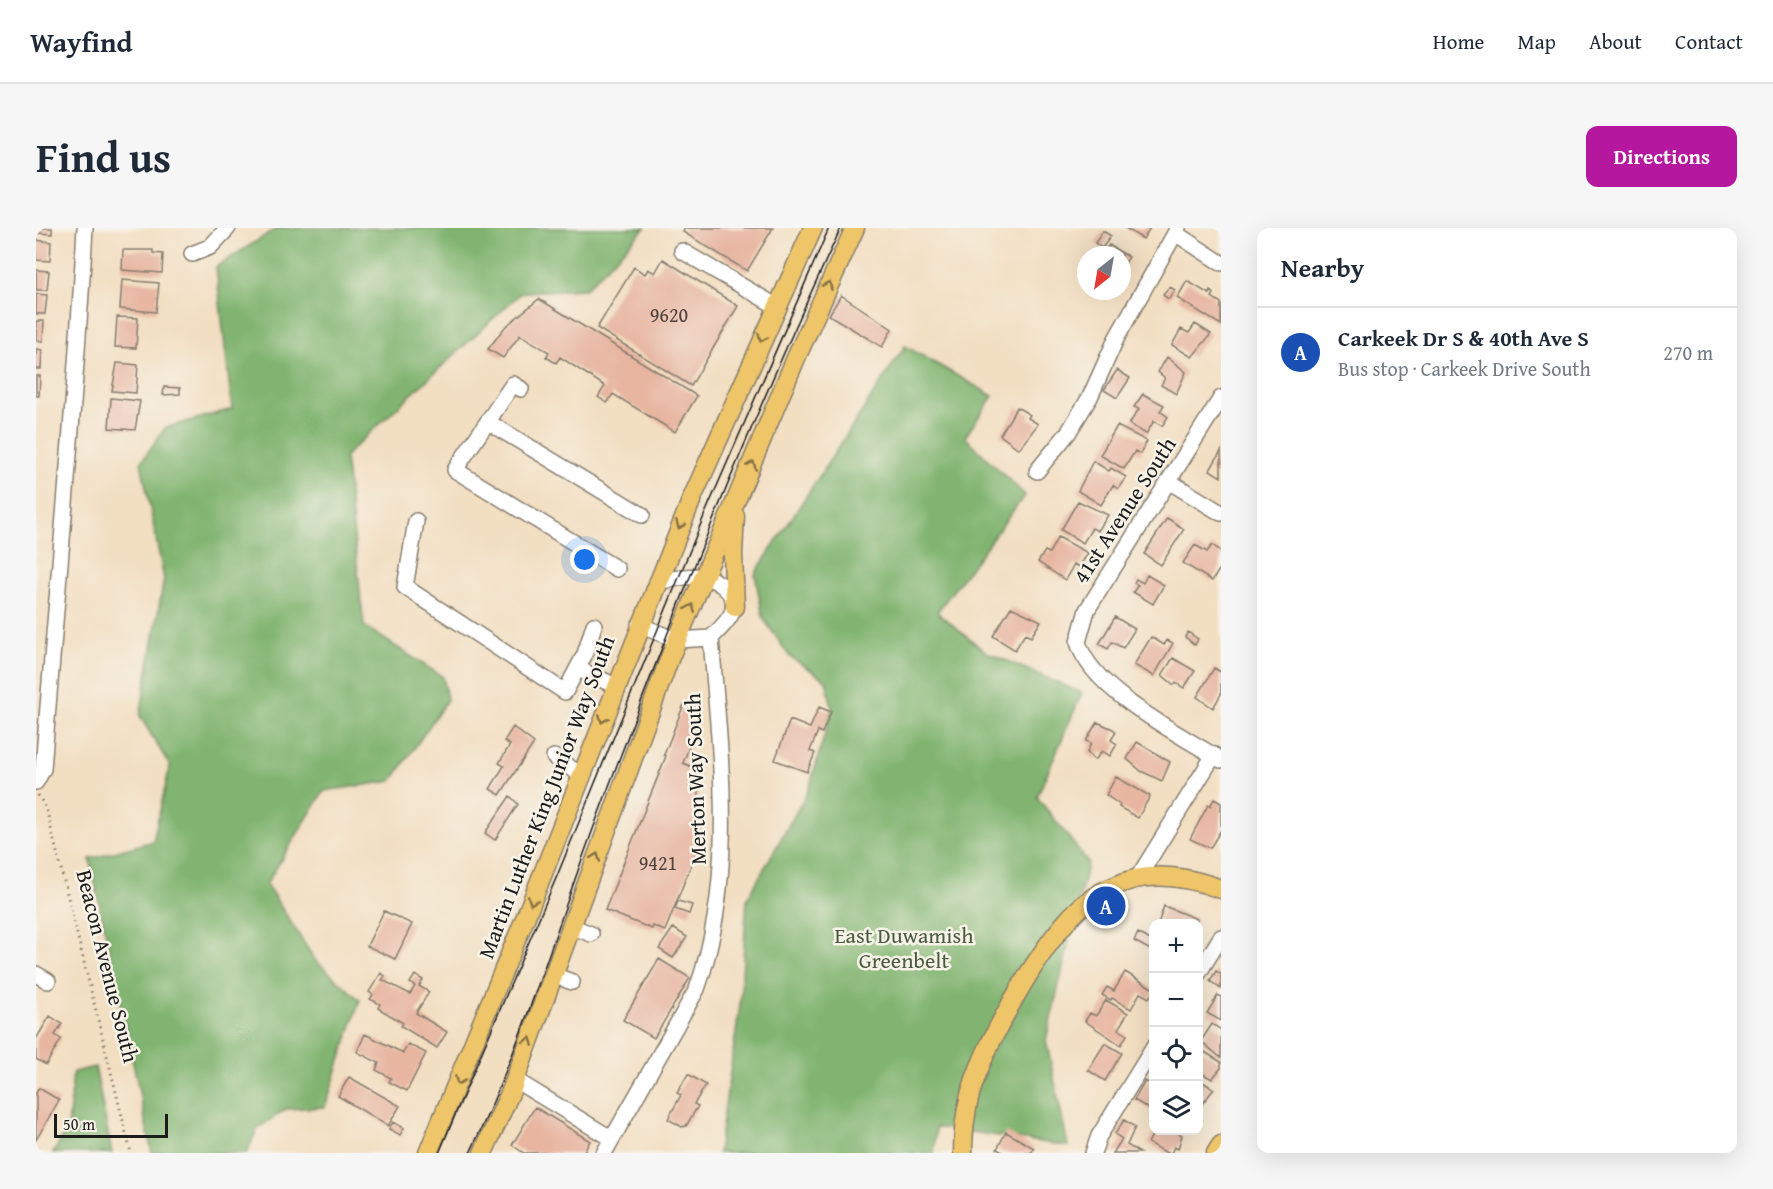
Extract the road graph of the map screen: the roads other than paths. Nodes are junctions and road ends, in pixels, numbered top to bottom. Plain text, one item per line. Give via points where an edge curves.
1 (85, 228) edge
2 (228, 228) edge
3 (813, 228) edge
4 (855, 228) edge
5 (1176, 231) edge
6 (682, 251) dead end
7 (192, 254) dead end
8 (1221, 263) edge
9 (776, 306) junction
10 (521, 389) dead end
11 (1221, 398) edge
12 (488, 422) junction
13 (1037, 471) dead end
14 (1170, 482) junction
15 (736, 502) junction
16 (1221, 513) edge
17 (642, 515) dead end
18 (416, 520) dead end
19 (617, 568) dead end
20 (704, 577) junction
21 (657, 582) junction
22 (735, 607) junction
23 (594, 625) dead end
24 (639, 625) junction
25 (711, 638) junction
26 (677, 640) junction
27 (578, 669) junction
28 (616, 686) junction
29 (554, 758) dead end
30 (1218, 758) edge
31 (581, 775) junction
32 (36, 782) edge
33 (1137, 879) junction
34 (1221, 889) edge
35 (571, 926) junction
36 (591, 934) dead end
37 (1221, 937) edge
38 (1199, 973) edge
39 (553, 975) junction
40 (572, 982) dead end
41 (1149, 1055) edge
42 (515, 1080) junction
43 (612, 1139) junction
44 (1221, 1145) edge
45 (428, 1153) edge
46 (483, 1153) edge
47 (604, 1153) edge
48 (963, 1153) edge
49 (1093, 1153) edge
50 (1216, 1153) edge

1 - 32 street via 73,429 43,769
2 - 7 street via 210,247
3 - 9 main road, Martin Luther King Junior Way South
15 -> 4 main road
5 - 8 street
5 - 13 street via 1116,339 1090,397 1068,433
6 - 9 street
9 -> 21 main road, Martin Luther King Junior Way South
10 - 12 street via 513,384
11 - 14 street, 41st Avenue South
12 - 17 street
12 - 19 street via 455,470
14 - 16 street
14 - 30 street, 41st Avenue South via 1087,610 1078,634 1080,650 1109,688
15 - 20 main road
15 - 22 main road
18 - 27 street via 405,587 565,692
20 - 21 street
20 - 22 street via 727,589
26 -> 20 main road
21 - 24 main road, Martin Luther King Junior Way South
22 - 25 street
23 - 27 street
24 - 26 street
24 - 28 main road, Martin Luther King Junior Way South
25 - 26 street
25 - 43 street, Merton Way South via 722,799 721,866 708,959 698,989
35 -> 26 main road
27 - 28 street
28 -> 31 main road, Martin Luther King Junior Way South
29 - 31 street
30 - 33 street
31 -> 45 main road, Martin Luther King Junior Way South
33 - 34 main road via 1181,878
33 - 48 main road via 1115,885 1083,906 1054,938 1036,966 980,1067 965,1119
35 - 36 street
35 - 39 main road
37 - 38 street
39 - 40 street
42 -> 39 main road
41 - 49 street via 1099,1136
42 - 43 street
42 - 46 main road
43 - 47 street, Merton Way South
44 - 50 main road

